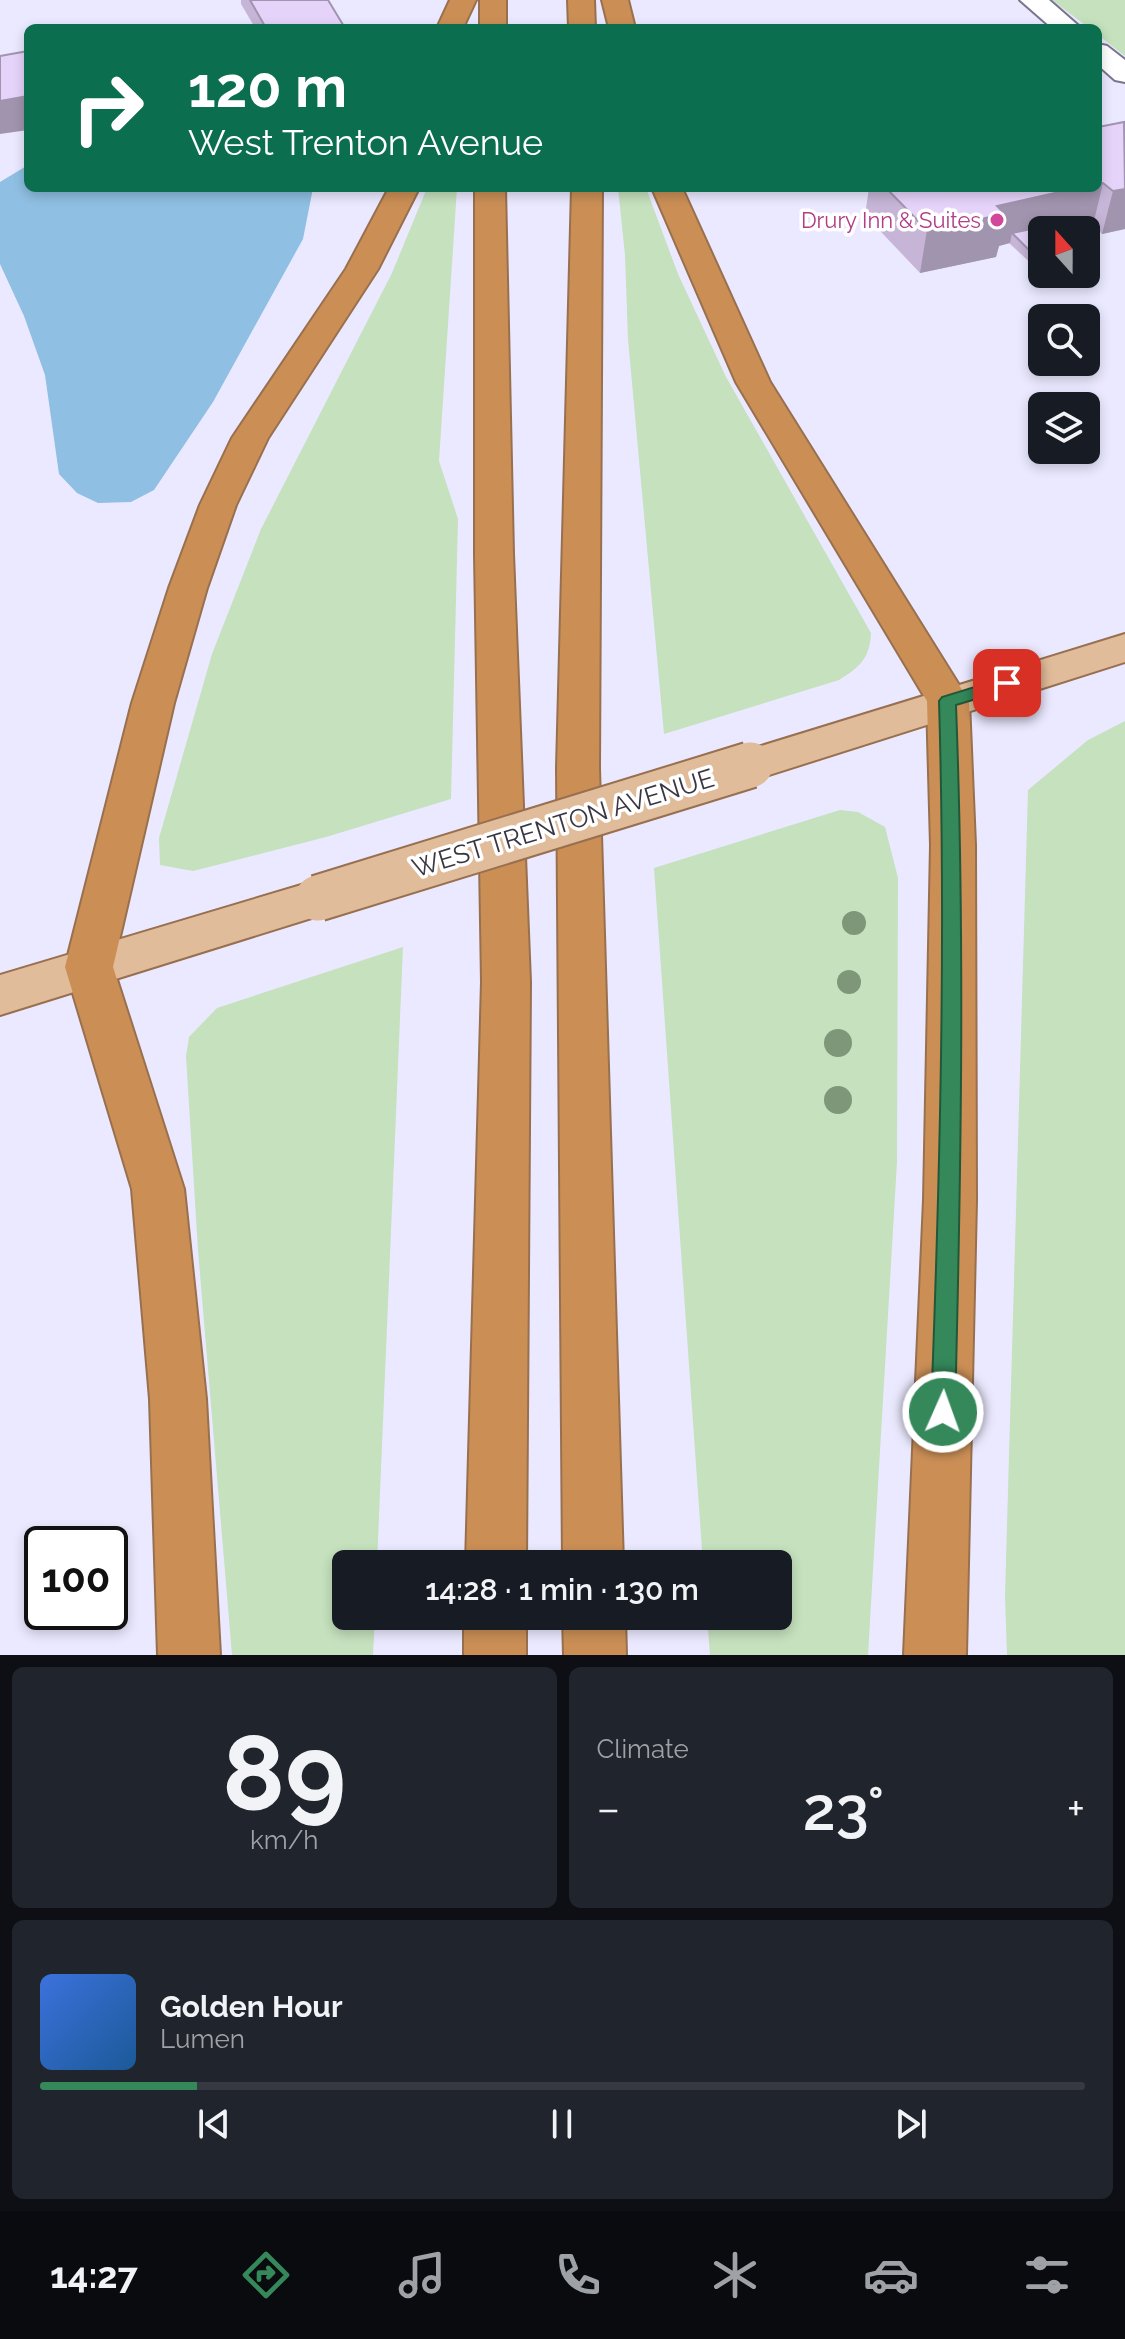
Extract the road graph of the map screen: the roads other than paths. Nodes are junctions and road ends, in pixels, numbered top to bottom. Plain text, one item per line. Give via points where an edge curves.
1 (463, 0) edge
2 (493, 0) edge
3 (581, 0) edge
4 (615, 0) edge
5 (1033, 0) edge
6 (452, 24) edge
7 (493, 24) edge
8 (582, 24) edge
9 (621, 24) edge
10 (1063, 24) edge
11 (1102, 55) edge
12 (1125, 74) edge
13 (402, 192) edge
14 (490, 192) edge
15 (587, 192) edge
16 (669, 192) edge
17 (1125, 648) edge
18 (948, 701) junction
19 (89, 967) junction
20 (0, 995) edge
21 (496, 1550) edge
22 (593, 1550) edge
23 (495, 1630) edge
24 (594, 1630) edge
25 (189, 1655) edge
26 (495, 1655) edge
27 (595, 1655) edge
28 (935, 1655) edge

1 - 6 highway
2 - 7 highway
3 - 8 highway
4 - 9 highway
5 - 10 lane
11 - 12 lane
13 - 19 highway via 362,269 250,438 218,505 153,703
14 - 21 highway via 506,982
15 - 22 highway via 578,768
16 - 18 highway via 753,382
17 - 18 main road, WEST TRENTON AVENUE
18 - 19 main road, WEST TRENTON AVENUE, bridge
18 - 28 highway via 953,829 950,1200
19 - 20 main road, WEST TRENTON AVENUE
19 - 25 highway via 158,1189 178,1399
23 - 26 highway
24 - 27 highway

